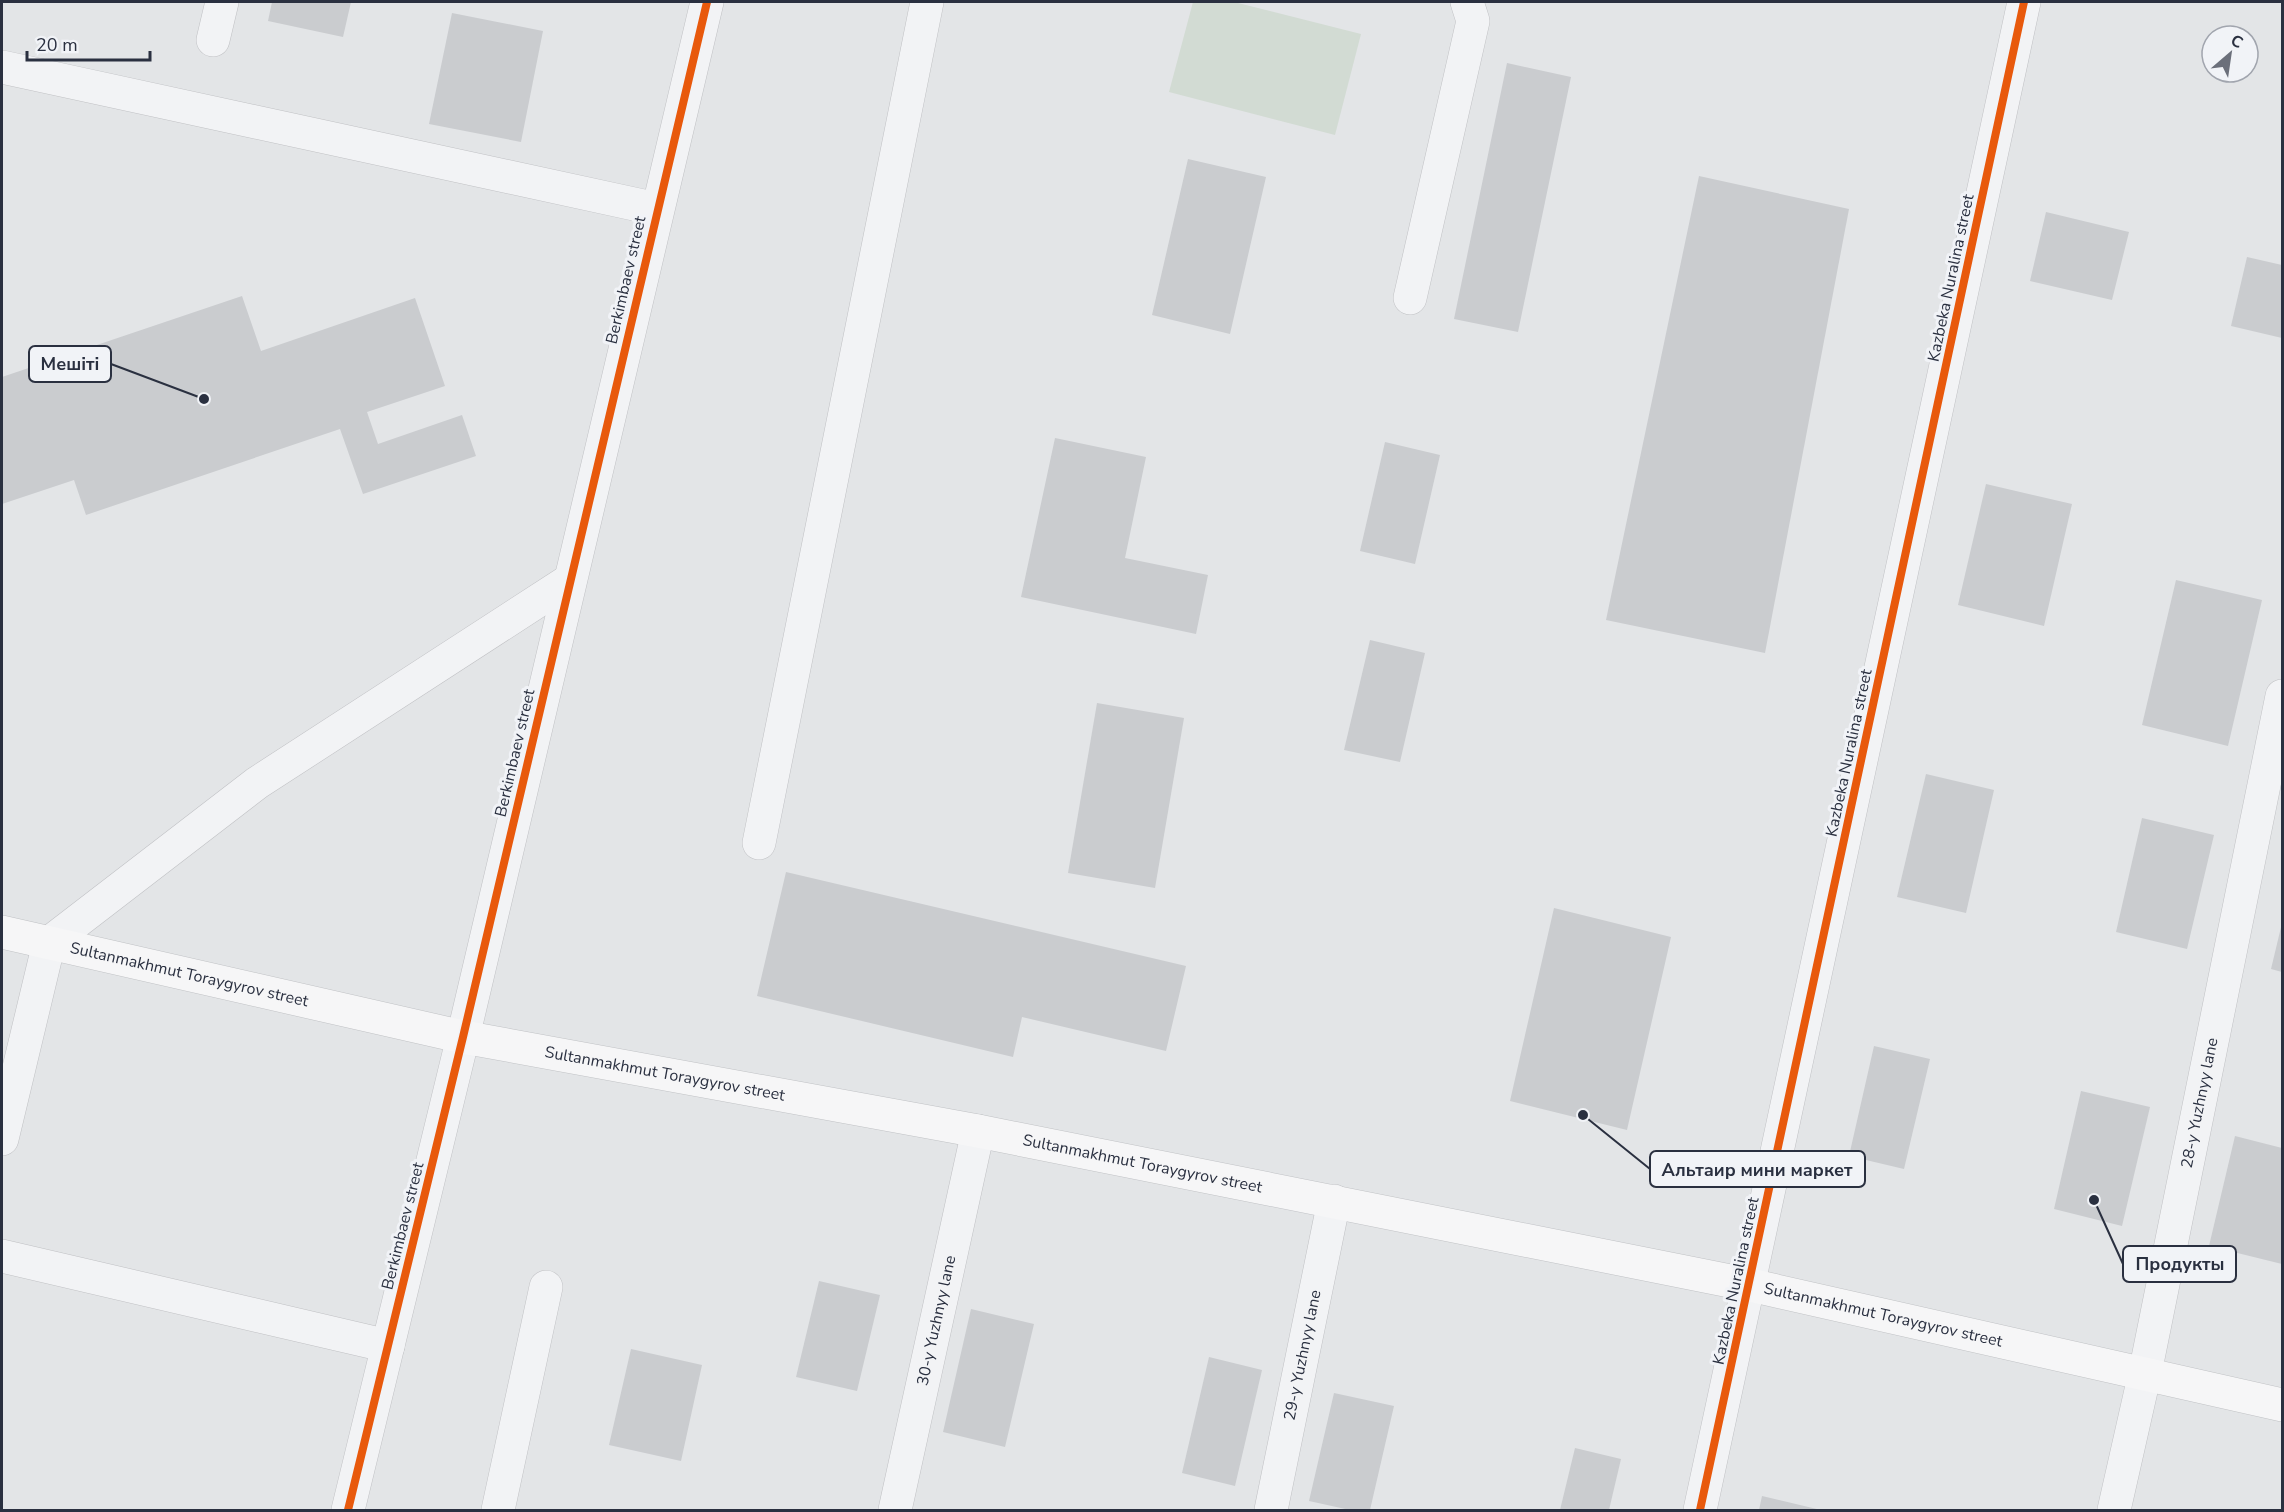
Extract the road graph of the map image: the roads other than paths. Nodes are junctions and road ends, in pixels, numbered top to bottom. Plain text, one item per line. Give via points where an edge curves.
1 (222, 2) edge
2 (707, 2) edge
3 (927, 2) edge
4 (1467, 2) edge
5 (2024, 2) edge
6 (213, 40) dead end
7 (2, 67) edge
8 (657, 209) junction
9 (1410, 298) dead end
10 (570, 580) junction
11 (2283, 696) edge
12 (759, 843) dead end
13 (2, 932) edge
14 (49, 943) junction
15 (463, 1037) junction
16 (978, 1131) junction
17 (2, 1139) edge
18 (1334, 1201) junction
19 (2, 1256) edge
20 (1750, 1285) junction
21 (546, 1287) dead end
22 (388, 1346) junction
23 (2145, 1373) junction
24 (2283, 1405) edge
25 (348, 1510) edge
26 (498, 1510) edge
27 (895, 1510) edge
28 (1271, 1510) edge
29 (1700, 1510) edge
30 (2114, 1510) edge

1 - 6 street
2 - 8 street, Berkimbaev street
3 - 12 street
4 - 9 street via 1473,21
5 - 20 street, Kazbeka Nuralina street
7 - 8 street
8 - 10 street, Berkimbaev street
10 - 14 street via 257,783
10 - 15 street, Berkimbaev street
11 - 23 street, 28-y Yuzhnyy lane
13 - 14 main road, Sultanmakhmut Toraygyrov street
14 - 15 main road, Sultanmakhmut Toraygyrov street
14 - 17 street
15 - 16 main road, Sultanmakhmut Toraygyrov street
15 - 22 street, Berkimbaev street
16 - 18 main road, Sultanmakhmut Toraygyrov street
16 - 27 street, 30-y Yuzhnyy lane
18 - 20 main road, Sultanmakhmut Toraygyrov street
18 - 28 street, 29-y Yuzhnyy lane
19 - 22 street
20 - 23 main road, Sultanmakhmut Toraygyrov street
20 - 29 street, Kazbeka Nuralina street
21 - 26 street
22 - 25 street, Berkimbaev street
23 - 24 main road, Sultanmakhmut Toraygyrov street
23 - 30 street, 28-y Yuzhnyy lane

